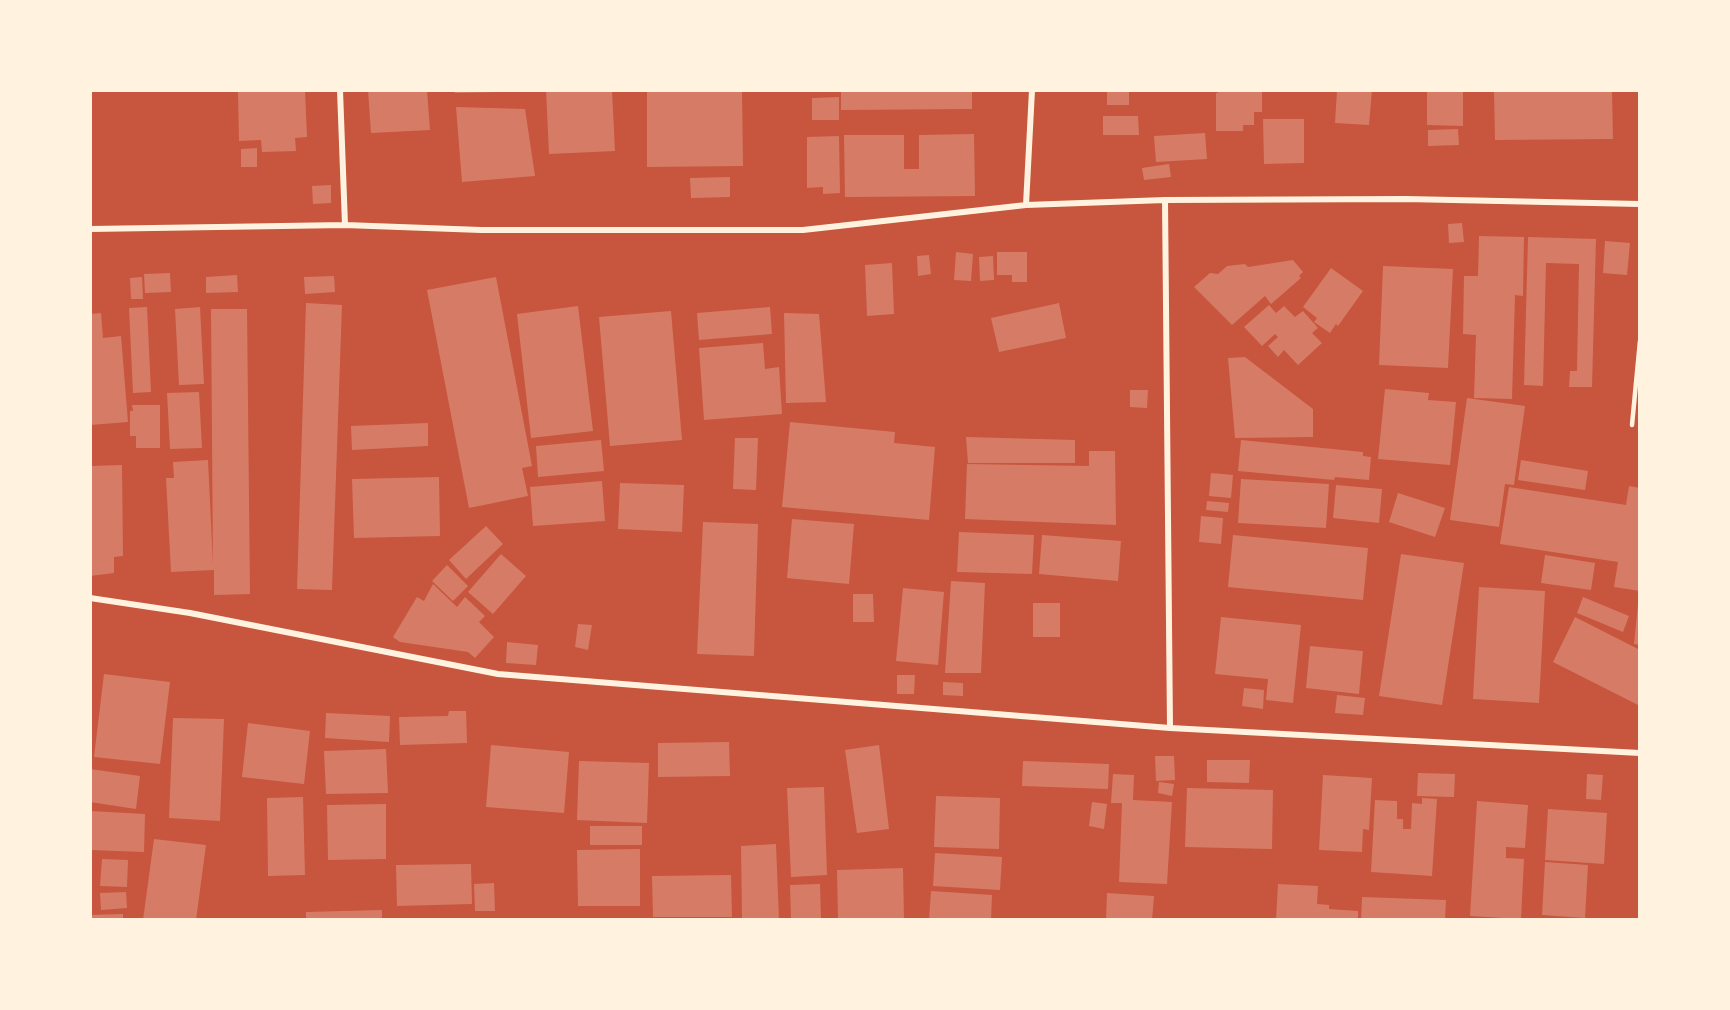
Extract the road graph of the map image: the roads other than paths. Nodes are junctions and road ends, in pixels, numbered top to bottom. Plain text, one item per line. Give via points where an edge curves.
1 (340, 90) edge
2 (1032, 90) edge
3 (1165, 200) junction
4 (1640, 204) edge
5 (1026, 205) junction
6 (345, 225) junction
7 (90, 228) edge
8 (1640, 341) edge
9 (1632, 425) dead end
10 (90, 598) edge
11 (1170, 728) junction
12 (1640, 753) edge

1 - 6 street
2 - 5 street
3 - 4 street
3 - 5 street
3 - 11 street
5 - 6 street via 803,230 481,230
6 - 7 street
8 - 9 lane
10 - 11 street via 190,613 498,674
11 - 12 street

